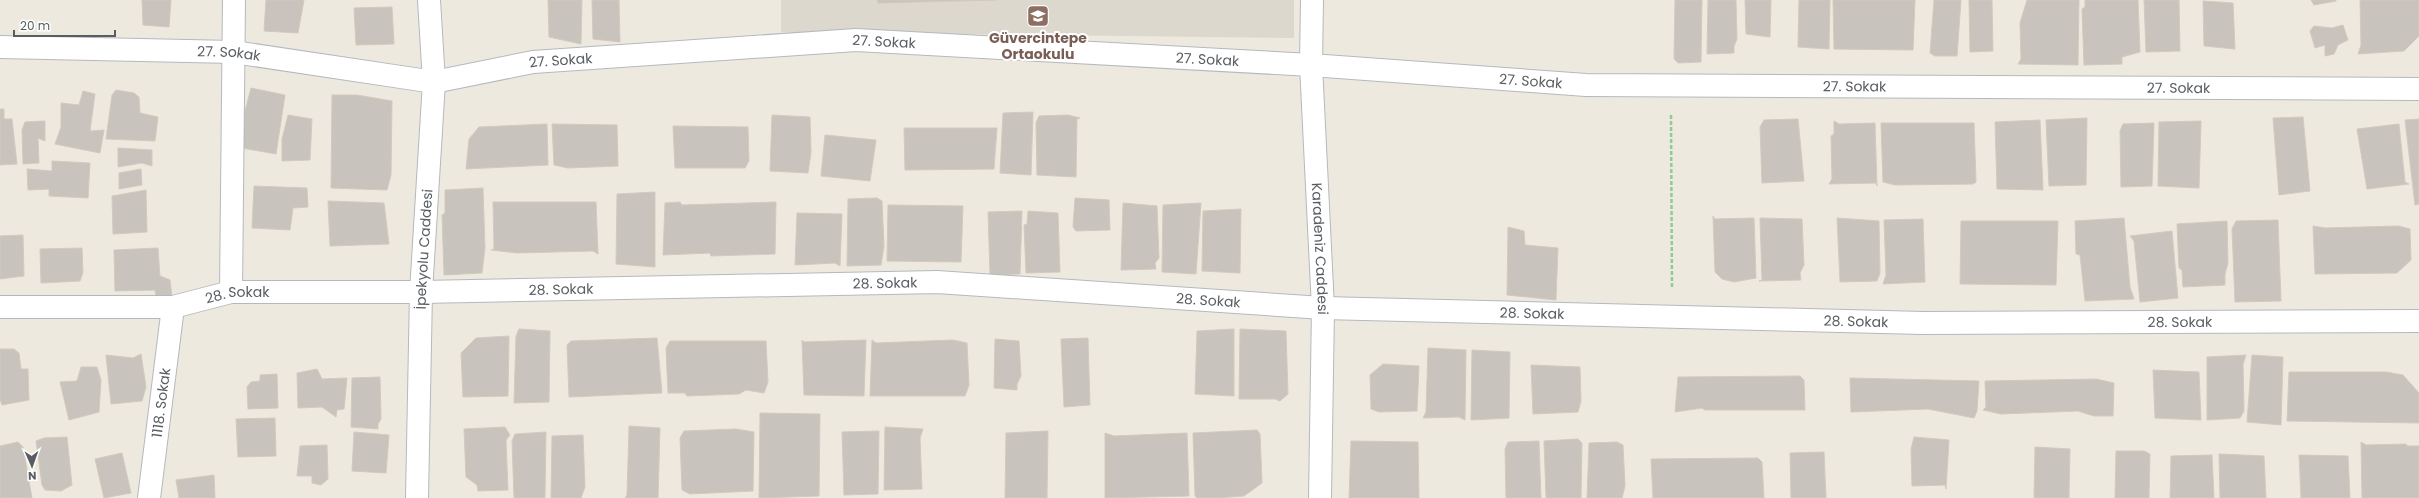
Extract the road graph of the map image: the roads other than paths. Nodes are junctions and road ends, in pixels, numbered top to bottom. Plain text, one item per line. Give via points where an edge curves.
1 (234, 0) edge
2 (429, 0) edge
3 (1312, 0) edge
4 (0, 47) edge
5 (234, 52) junction
6 (1311, 65) junction
7 (434, 82) junction
8 (2419, 89) edge
9 (231, 292) junction
10 (421, 292) junction
11 (173, 307) junction
12 (0, 308) edge
13 (1324, 308) junction
14 (2419, 321) edge
15 (149, 498) edge
16 (417, 498) edge
17 (1320, 498) edge

1 - 5 street
2 - 7 street, İpekyolu Caddesi
3 - 6 street, Karadeniz Caddesi
4 - 5 street, 27. Sokak
5 - 7 street, 27. Sokak
5 - 9 street
6 - 7 street, 27. Sokak via 856,40 532,62
6 - 8 street, 27. Sokak via 1586,85
6 - 13 street, Karadeniz Caddesi
7 - 10 street, İpekyolu Caddesi
9 - 10 street, 28. Sokak
9 - 11 street, 28. Sokak
10 - 13 street, 28. Sokak via 937,282
10 - 16 street, İpekyolu Caddesi
11 - 12 street, 28. Sokak
11 - 15 street, 1118. Sokak
13 - 14 street, 28. Sokak via 1923,323
13 - 17 street, Karadeniz Caddesi

